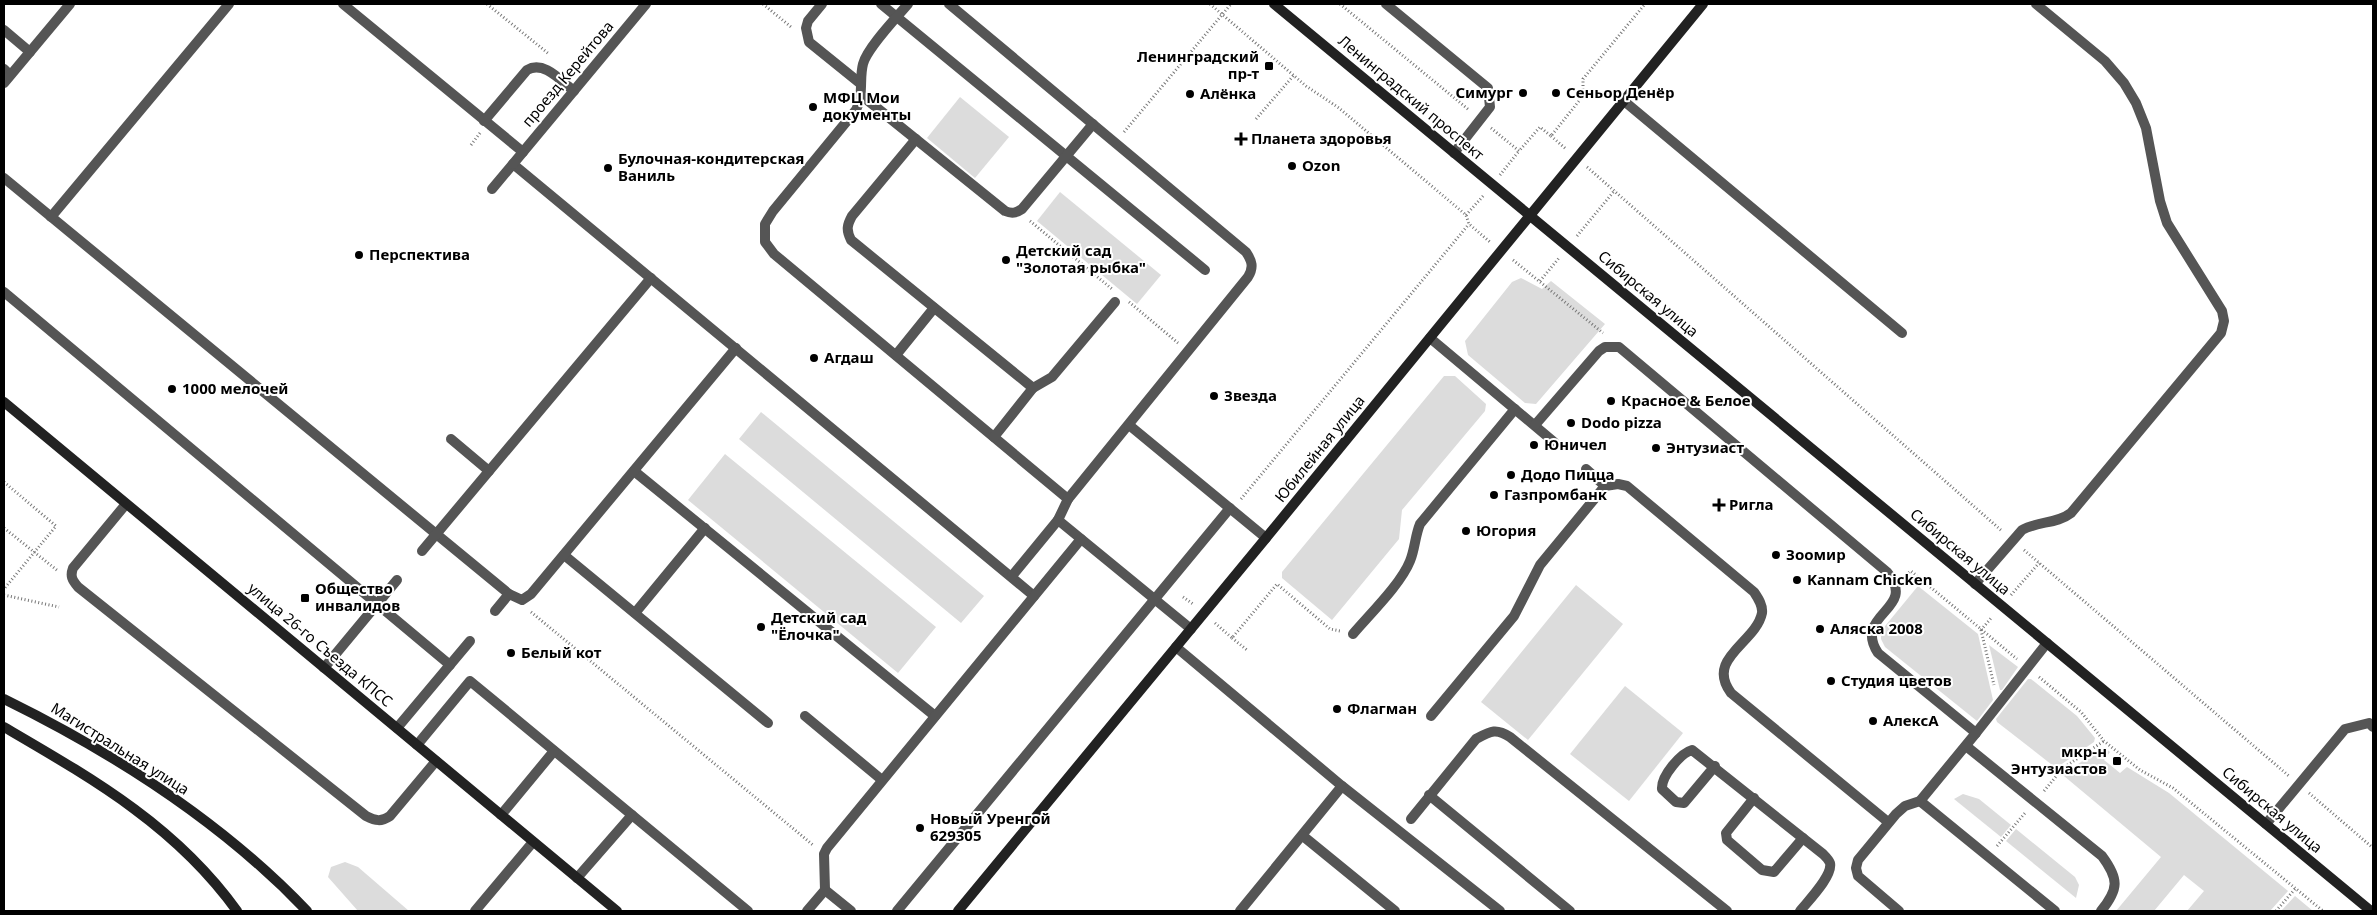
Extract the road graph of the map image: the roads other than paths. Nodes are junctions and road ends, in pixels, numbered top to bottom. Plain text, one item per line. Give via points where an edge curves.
1 (70, 4) edge
2 (229, 4) edge
3 (343, 4) edge
4 (646, 4) edge
5 (822, 4) edge
6 (881, 4) edge
7 (908, 4) edge
8 (949, 4) edge
9 (1274, 4) edge
10 (1386, 4) edge
11 (1703, 4) edge
12 (2036, 4) edge
13 (897, 17) junction
14 (4, 30) edge
15 (30, 52) junction
16 (6, 76) edge
17 (862, 84) junction
18 (574, 91) junction
19 (861, 95) junction
20 (1624, 101) junction
21 (484, 121) junction
22 (1093, 124) junction
23 (916, 139) junction
24 (523, 152) junction
25 (1454, 152) junction
26 (1066, 156) junction
27 (513, 164) junction
28 (4, 178) edge
29 (492, 189) dead end
30 (1530, 215) junction
31 (51, 217) junction
32 (1206, 270) dead end
33 (651, 278) junction
34 (4, 292) edge
35 (1119, 300) road end
36 (934, 308) junction
37 (1902, 333) dead end
38 (1430, 338) junction
39 (736, 348) junction
40 (896, 355) junction
41 (1033, 388) junction
42 (4, 402) edge
43 (1515, 409) junction
44 (1128, 425) junction
45 (1535, 425) junction
46 (994, 437) junction
47 (451, 439) dead end
48 (1554, 442) dead end
49 (1586, 469) dead end
50 (489, 471) junction
51 (634, 471) junction
52 (1605, 486) junction
53 (1068, 499) junction
54 (126, 504) junction
55 (1231, 509) junction
56 (1058, 520) junction
57 (705, 528) junction
58 (436, 534) junction
59 (1266, 538) junction
60 (1081, 539) junction
61 (422, 551) dead end
62 (564, 554) junction
63 (1012, 576) junction
64 (397, 580) dead end
65 (1975, 584) junction
66 (509, 594) junction
67 (1034, 596) junction
68 (1155, 599) junction
69 (377, 604) junction
70 (495, 611) dead end
71 (635, 613) junction
72 (1191, 629) junction
73 (1353, 634) road end
74 (470, 641) dead end
75 (2047, 643) junction
76 (1176, 647) junction
77 (450, 665) junction
78 (324, 668) junction
79 (4, 699) edge
80 (805, 716) dead end
81 (935, 716) junction
82 (1431, 716) dead end
83 (768, 723) dead end
84 (2372, 723) edge
85 (4, 727) edge
86 (397, 728) junction
87 (1976, 734) junction
88 (417, 745) junction
89 (1966, 746) junction
90 (554, 751) junction
91 (436, 761) junction
92 (1715, 766) junction
93 (882, 780) junction
94 (1342, 786) junction
95 (1429, 795) junction
96 (1754, 798) junction
97 (1920, 801) junction
98 (501, 814) junction
99 (632, 815) junction
100 (1411, 819) dead end
101 (1888, 822) junction
102 (2266, 824) junction
103 (1302, 836) junction
104 (1803, 838) junction
105 (534, 842) junction
106 (577, 878) junction
107 (824, 890) junction
108 (237, 911) edge
109 (307, 911) edge
110 (475, 911) edge
111 (617, 911) edge
112 (748, 911) edge
113 (807, 911) edge
114 (851, 911) edge
115 (897, 911) edge
116 (958, 911) edge
117 (1240, 911) edge
118 (1395, 911) edge
119 (1500, 911) edge
120 (1570, 911) edge
121 (1727, 911) edge
122 (1800, 911) edge
123 (1899, 911) edge
124 (2055, 911) edge
125 (2101, 911) edge
126 (2371, 911) edge

1 - 15 street
2 - 31 street
3 - 21 street
4 - 18 street, проезд Керейтова
5 - 17 street via 808,21 809,42
6 - 13 street
7 - 13 street
8 - 22 street
9 - 25 main road, Ленинградский проспект
10 - 25 street via 1488,88 1490,107
11 - 20 main road, Юбилейная улица
12 - 65 street via 2105,61 2136,103 2146,128 2160,201 2168,223 2222,311 2224,322 2221,332 2071,513 2063,519 2022,530
13 - 17 street via 868,53 863,63
13 - 26 street
14 - 15 street
15 - 16 street
17 - 19 street
18 - 21 street via 544,68 532,67
18 - 24 street, проезд Керейтова
19 - 23 street
19 - 40 street via 856,110 773,211 765,224 765,242 774,254
20 - 30 main road, Юбилейная улица
20 - 37 street
21 - 24 street
22 - 26 street
22 - 44 street via 1252,260 1248,277
23 - 26 street via 1011,213 1018,211
23 - 36 street via 847,224 851,240
24 - 27 street, проезд Керейтова
25 - 30 main road, Ленинградский проспект
26 - 32 street
27 - 29 street, проезд Керейтова
27 - 33 street
28 - 31 street
30 - 38 main road, Юбилейная улица
30 - 65 main road, Сибирская улица
31 - 58 street
33 - 39 street
33 - 50 street
34 - 69 street
35 - 41 street via 1052,377
36 - 40 street
36 - 41 street
38 - 43 street
38 - 59 main road, Юбилейная улица
39 - 51 street
39 - 63 street
40 - 46 street
41 - 46 street
42 - 54 main road, улица 26-го Съезда КПСС
43 - 45 street
43 - 73 street via 1420,524 1404,574
44 - 53 street
44 - 55 street
45 - 48 street
45 - 87 street via 1599,350 1619,347 1887,572 1895,582 1897,593 1873,626 1870,633 1872,643 1878,653
46 - 53 street
47 - 50 street
49 - 52 street
50 - 58 street
51 - 57 street
51 - 62 street
52 - 82 street via 1540,565 1514,616
52 - 101 street via 1627,486 1754,592 1762,612 1757,624 1726,662 1725,685
53 - 56 street
54 - 78 main road, улица 26-го Съезда КПСС
54 - 91 street via 73,568 73,581 78,586 366,816 375,820 390,816
55 - 59 street
55 - 68 street
56 - 60 street
56 - 63 street
57 - 71 street
57 - 81 street
58 - 61 street
58 - 66 street
59 - 72 main road, Юбилейная улица
60 - 67 street
60 - 68 street
62 - 66 street via 527,598 522,600
62 - 71 street
63 - 67 street
64 - 69 street
65 - 75 main road, Сибирская улица
66 - 70 street
67 - 81 street
68 - 72 street
68 - 115 street
69 - 77 street
69 - 78 street
71 - 83 street
72 - 76 main road, Юбилейная улица
74 - 77 street
75 - 87 street
75 - 102 main road, Сибирская улица
76 - 94 street
76 - 116 main road, Юбилейная улица
77 - 86 street
78 - 86 main road, улица 26-го Съезда КПСС
79 - 109 main road, Магистральная улица via 158,787 252,859
80 - 93 street
81 - 93 street
84 - 102 street via 2345,729
85 - 108 main road via 94,779 167,833 220,887
86 - 88 main road, улица 26-го Съезда КПСС
87 - 89 street
88 - 90 street via 470,682
88 - 91 main road, улица 26-го Съезда КПСС
89 - 97 street
89 - 125 street via 2102,856 2116,883 2111,899
90 - 98 street
90 - 99 street
91 - 98 main road, улица 26-го Съезда КПСС
92 - 92 street via 1697,752 1687,751 1663,780 1662,789 1676,802 1684,803
92 - 96 street
93 - 107 street via 827,848 824,854
94 - 103 street
94 - 119 street
95 - 100 street
95 - 120 street
95 - 121 street via 1476,739 1488,732 1500,731
96 - 104 street
96 - 104 street via 1726,833 1727,840 1762,870 1774,872 1780,868
97 - 101 street via 1905,806
97 - 124 street
98 - 105 main road, улица 26-го Съезда КПСС
99 - 106 street
99 - 112 street
101 - 123 street via 1858,860 1856,868 1863,882
102 - 126 main road, Сибирская улица
103 - 117 street
103 - 118 street
104 - 122 street via 1830,862 1830,870
105 - 106 main road, улица 26-го Съезда КПСС
105 - 110 street
106 - 111 main road, улица 26-го Съезда КПСС
107 - 113 street
107 - 114 street

